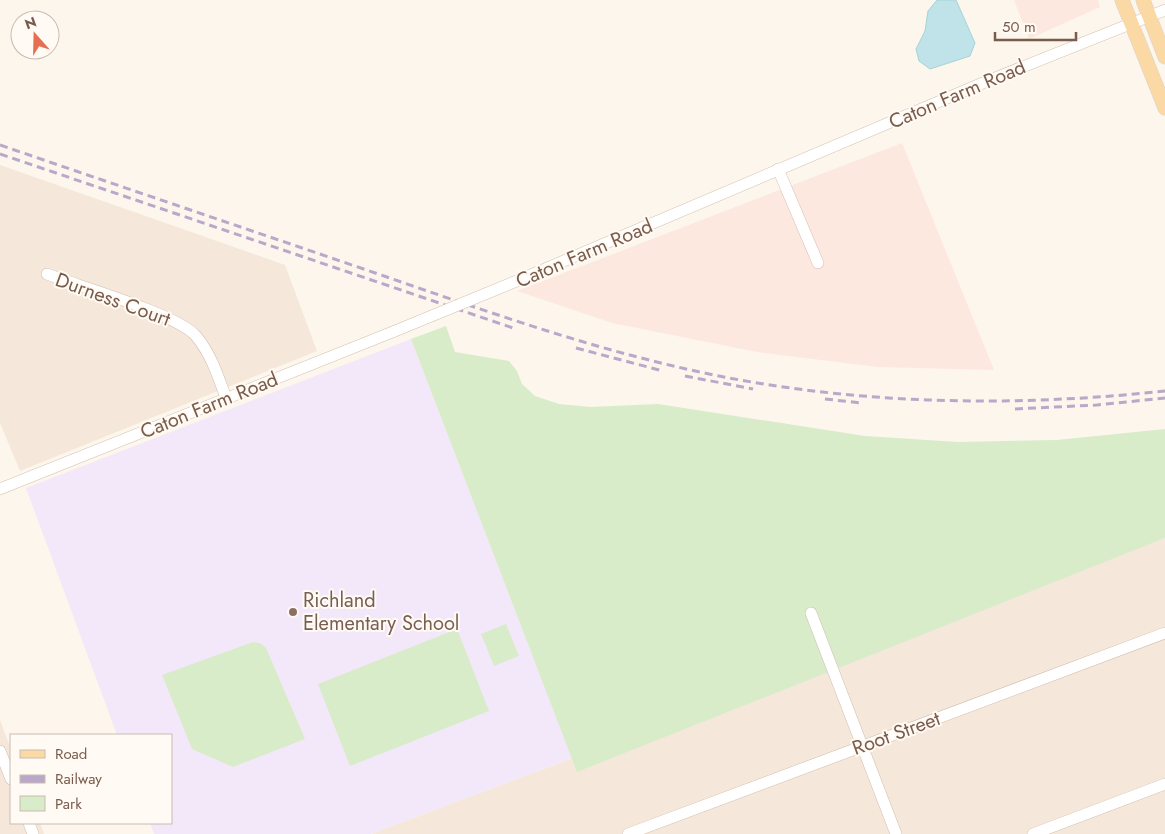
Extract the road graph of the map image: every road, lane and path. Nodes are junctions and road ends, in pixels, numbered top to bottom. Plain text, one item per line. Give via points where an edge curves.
1 (1122, 0) edge
2 (1143, 0) edge
3 (1165, 10) edge
4 (1149, 16) junction
5 (1131, 23) junction
6 (1165, 57) edge
7 (1165, 108) edge
8 (778, 169) junction
9 (818, 263) dead end
10 (47, 274) dead end
11 (226, 398) junction
12 (0, 489) edge
13 (811, 613) dead end
14 (1165, 633) edge
15 (862, 746) junction
16 (0, 751) edge
17 (10, 776) edge
18 (1165, 784) edge
19 (628, 834) edge
20 (896, 834) edge
21 (1033, 834) edge

1 - 5 main road
2 - 4 main road
3 - 4 street, Caton Farm Road
4 - 5 street, Caton Farm Road
4 - 6 main road
5 - 7 main road
5 - 8 street, Caton Farm Road
8 - 9 street
8 - 11 street, Caton Farm Road, bridge via 520,280
10 - 11 street, Durness Court via 173,319 195,334 210,354
11 - 12 street, Caton Farm Road
13 - 15 street
14 - 15 street, Root Street
15 - 19 street, Root Street
15 - 20 street
16 - 17 street
18 - 21 street

